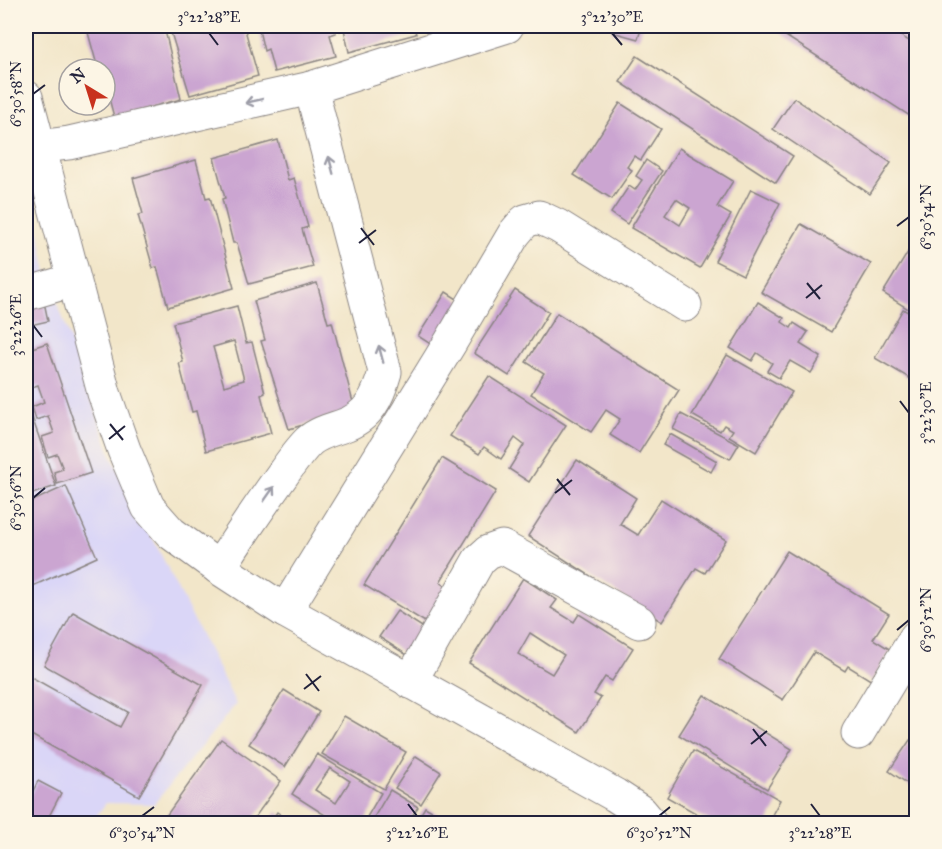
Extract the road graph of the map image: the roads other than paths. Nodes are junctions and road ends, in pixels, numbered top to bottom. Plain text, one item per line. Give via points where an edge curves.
1 (507, 26) edge
2 (311, 88) junction
3 (26, 97) edge
4 (37, 147) junction
5 (73, 280) junction
6 (26, 294) edge
7 (685, 305) dead end
8 (219, 568) junction
9 (285, 611) junction
10 (639, 622) dead end
11 (916, 637) edge
12 (410, 682) junction
13 (858, 733) dead end
14 (651, 824) edge

1 - 2 street
2 -> 4 street
8 -> 2 street via 308,442 362,415 378,397 385,372
3 - 4 street
4 - 5 street
5 - 6 street
5 - 8 street via 104,393 148,507 171,534
7 - 9 street via 558,226 539,217 525,220
8 - 9 street
9 - 12 street
10 - 12 street via 502,547 479,560
11 - 13 street
12 - 14 street via 615,795 641,812

